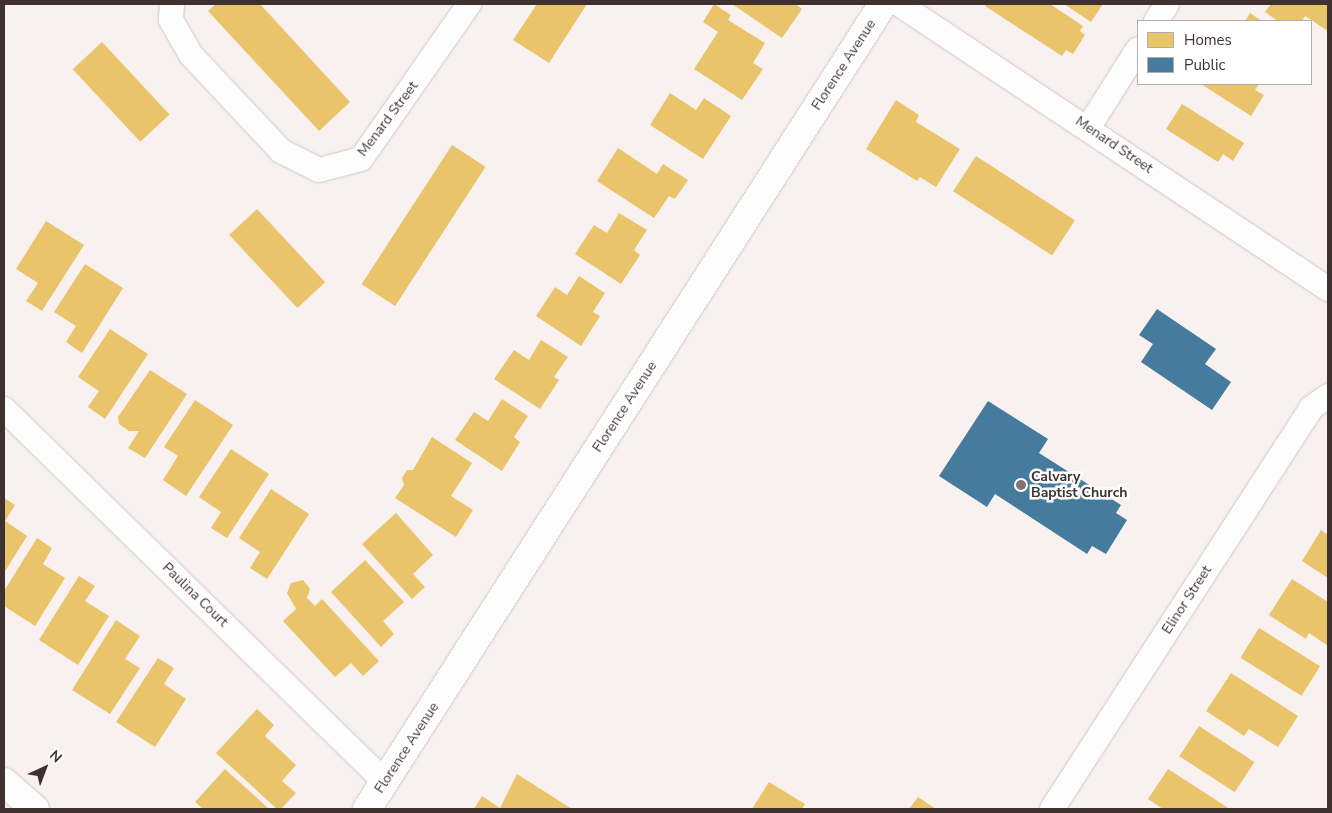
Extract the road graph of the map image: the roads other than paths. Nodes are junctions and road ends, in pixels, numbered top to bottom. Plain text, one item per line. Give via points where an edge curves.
1 (172, 4) edge
2 (469, 4) edge
3 (883, 4) edge
4 (899, 4) edge
5 (1168, 4) edge
6 (1157, 20) edge
7 (1137, 51) edge
8 (1088, 128) junction
9 (1328, 289) edge
10 (1328, 396) edge
11 (4, 409) edge
12 (4, 782) edge
13 (385, 782) junction
14 (35, 809) edge
15 (367, 809) edge
16 (1052, 809) edge

1 - 2 street, Menard Street via 171,20 191,55 281,151 320,170 361,159
3 - 13 street, Florence Avenue
4 - 8 street, Menard Street
5 - 6 street
7 - 8 street
8 - 9 street, Menard Street
10 - 16 street, Elinor Street via 1311,408
11 - 13 street, Paulina Court
12 - 14 street
13 - 15 street, Florence Avenue

